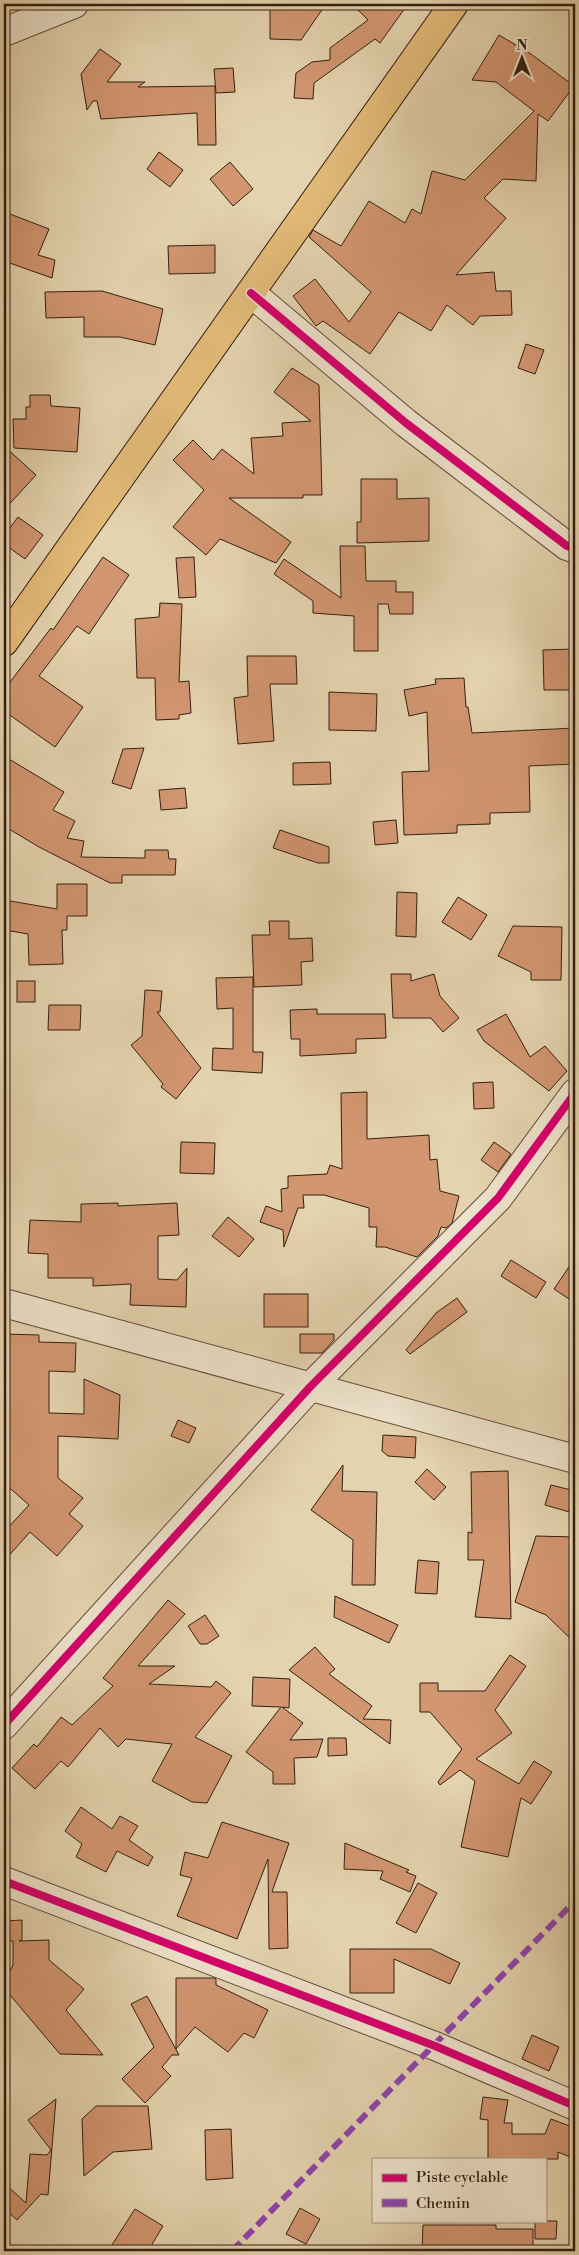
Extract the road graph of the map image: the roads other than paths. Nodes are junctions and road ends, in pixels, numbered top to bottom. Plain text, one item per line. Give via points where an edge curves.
1 (74, 4) edge
2 (454, 4) edge
3 (4, 32) edge
4 (251, 293) junction
5 (575, 549) edge
6 (4, 642) edge
7 (575, 1093) edge
8 (4, 1303) edge
9 (310, 1387) junction
10 (575, 1459) edge
11 (4, 1725) edge
12 (4, 1881) edge
13 (575, 2106) edge

1 - 3 street
2 - 4 main road
4 - 5 street via 406,423
4 - 6 main road
7 - 9 street via 498,1198
8 - 9 street
9 - 10 street
9 - 11 street
12 - 13 street via 435,2046

